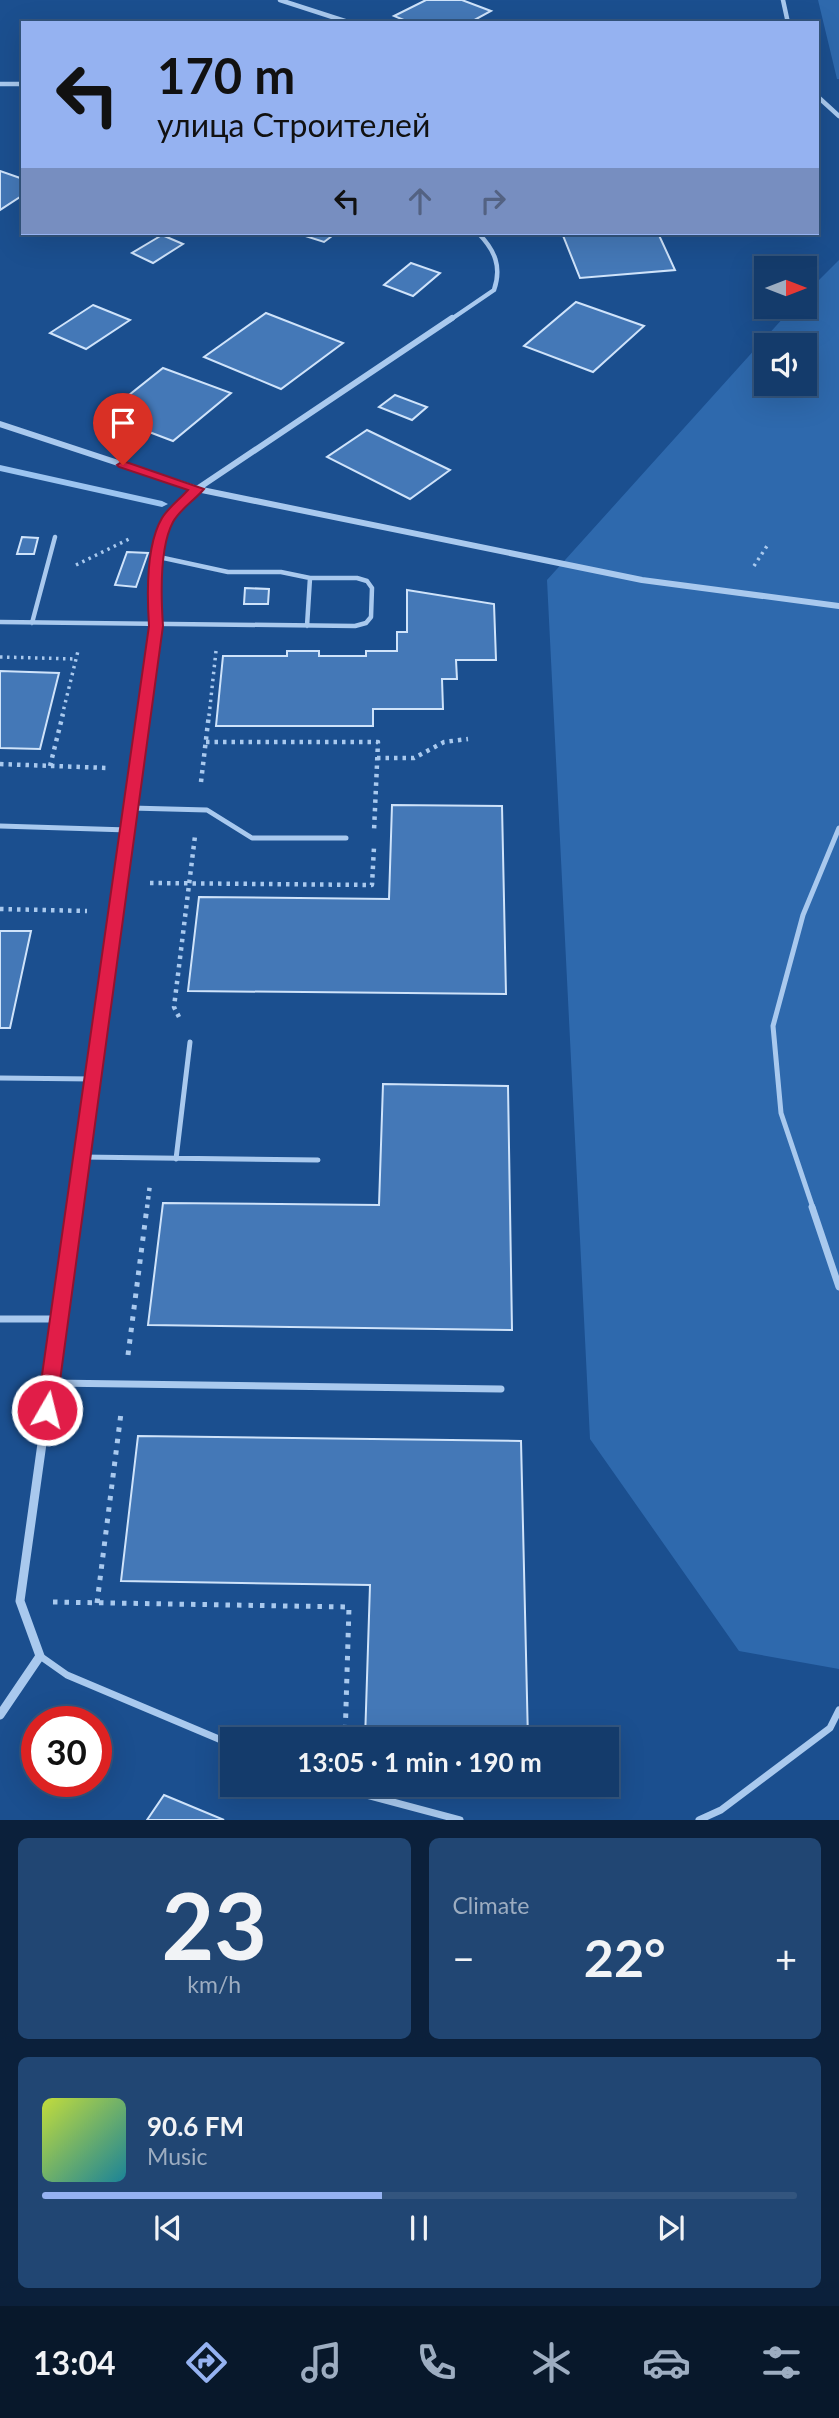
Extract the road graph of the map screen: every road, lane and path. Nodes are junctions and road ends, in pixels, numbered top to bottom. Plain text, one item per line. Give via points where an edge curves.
1 (280, 0) edge
2 (783, 0) edge
3 (345, 21) edge
4 (788, 21) edge
5 (0, 84) edge
6 (21, 84) edge
7 (819, 98) edge
8 (839, 116) edge
9 (480, 235) edge
10 (0, 424) edge
11 (197, 489) junction
12 (162, 533) junction
13 (55, 537) dead end
14 (159, 557) junction
15 (310, 578) junction
16 (44, 581) junction
17 (839, 606) edge
18 (0, 622) edge
19 (32, 623) junction
20 (84, 624) junction
21 (156, 626) junction
22 (307, 626) junction
23 (0, 657) edge
24 (76, 659) junction
25 (468, 739) dead end
26 (377, 758) dead end
27 (0, 764) edge
28 (50, 766) junction
29 (136, 768) junction
30 (131, 808) junction
31 (0, 826) edge
32 (839, 828) edge
33 (128, 830) junction
34 (346, 838) dead end
35 (0, 909) edge
36 (116, 911) junction
37 (190, 1042) dead end
38 (0, 1078) edge
39 (93, 1079) junction
40 (82, 1157) junction
41 (176, 1158) junction
42 (318, 1160) dead end
43 (839, 1287) edge
44 (0, 1319) edge
45 (59, 1319) junction
46 (51, 1383) junction
47 (501, 1389) dead end
48 (20, 1601) junction
49 (40, 1656) junction
50 (839, 1710) edge
51 (0, 1715) edge
52 (345, 1727) edge
53 (220, 1740) edge
54 (375, 1797) edge
55 (460, 1819) edge
56 (699, 1819) edge

1 - 3 street
2 - 4 street
5 - 6 street
7 - 8 street
9 - 11 street via 498,261 501,275 494,290
10 - 11 street
11 - 12 street via 168,518
11 - 17 street via 642,580
12 - 14 street
12 - 16 path via 127,539
13 - 16 lane
14 - 15 lane via 228,572 281,572
14 - 21 street
15 - 22 lane
15 - 22 lane via 367,582 372,588 371,617 366,624 355,626
16 - 19 lane
18 - 19 lane
19 - 20 lane
20 - 21 lane
20 - 24 path
21 - 22 lane
21 - 29 street
23 - 24 path
24 - 28 path
25 - 26 path via 444,742 414,758
27 - 28 path
28 - 29 path
29 - 30 street
30 - 33 street
30 - 34 lane via 198,808 213,812 252,838
31 - 33 lane
32 - 43 lane via 803,915 773,1026 781,1113
33 - 36 street
35 - 36 path
36 - 39 street
37 - 41 lane
38 - 39 lane
39 - 40 street
40 - 41 lane
40 - 45 street
41 - 42 lane
44 - 45 lane
45 - 46 street
46 - 47 lane
46 - 48 street
48 - 49 street
48 - 52 path via 349,1606
49 - 51 street
49 - 53 lane via 67,1675
50 - 56 lane via 830,1728 721,1810
54 - 55 lane

